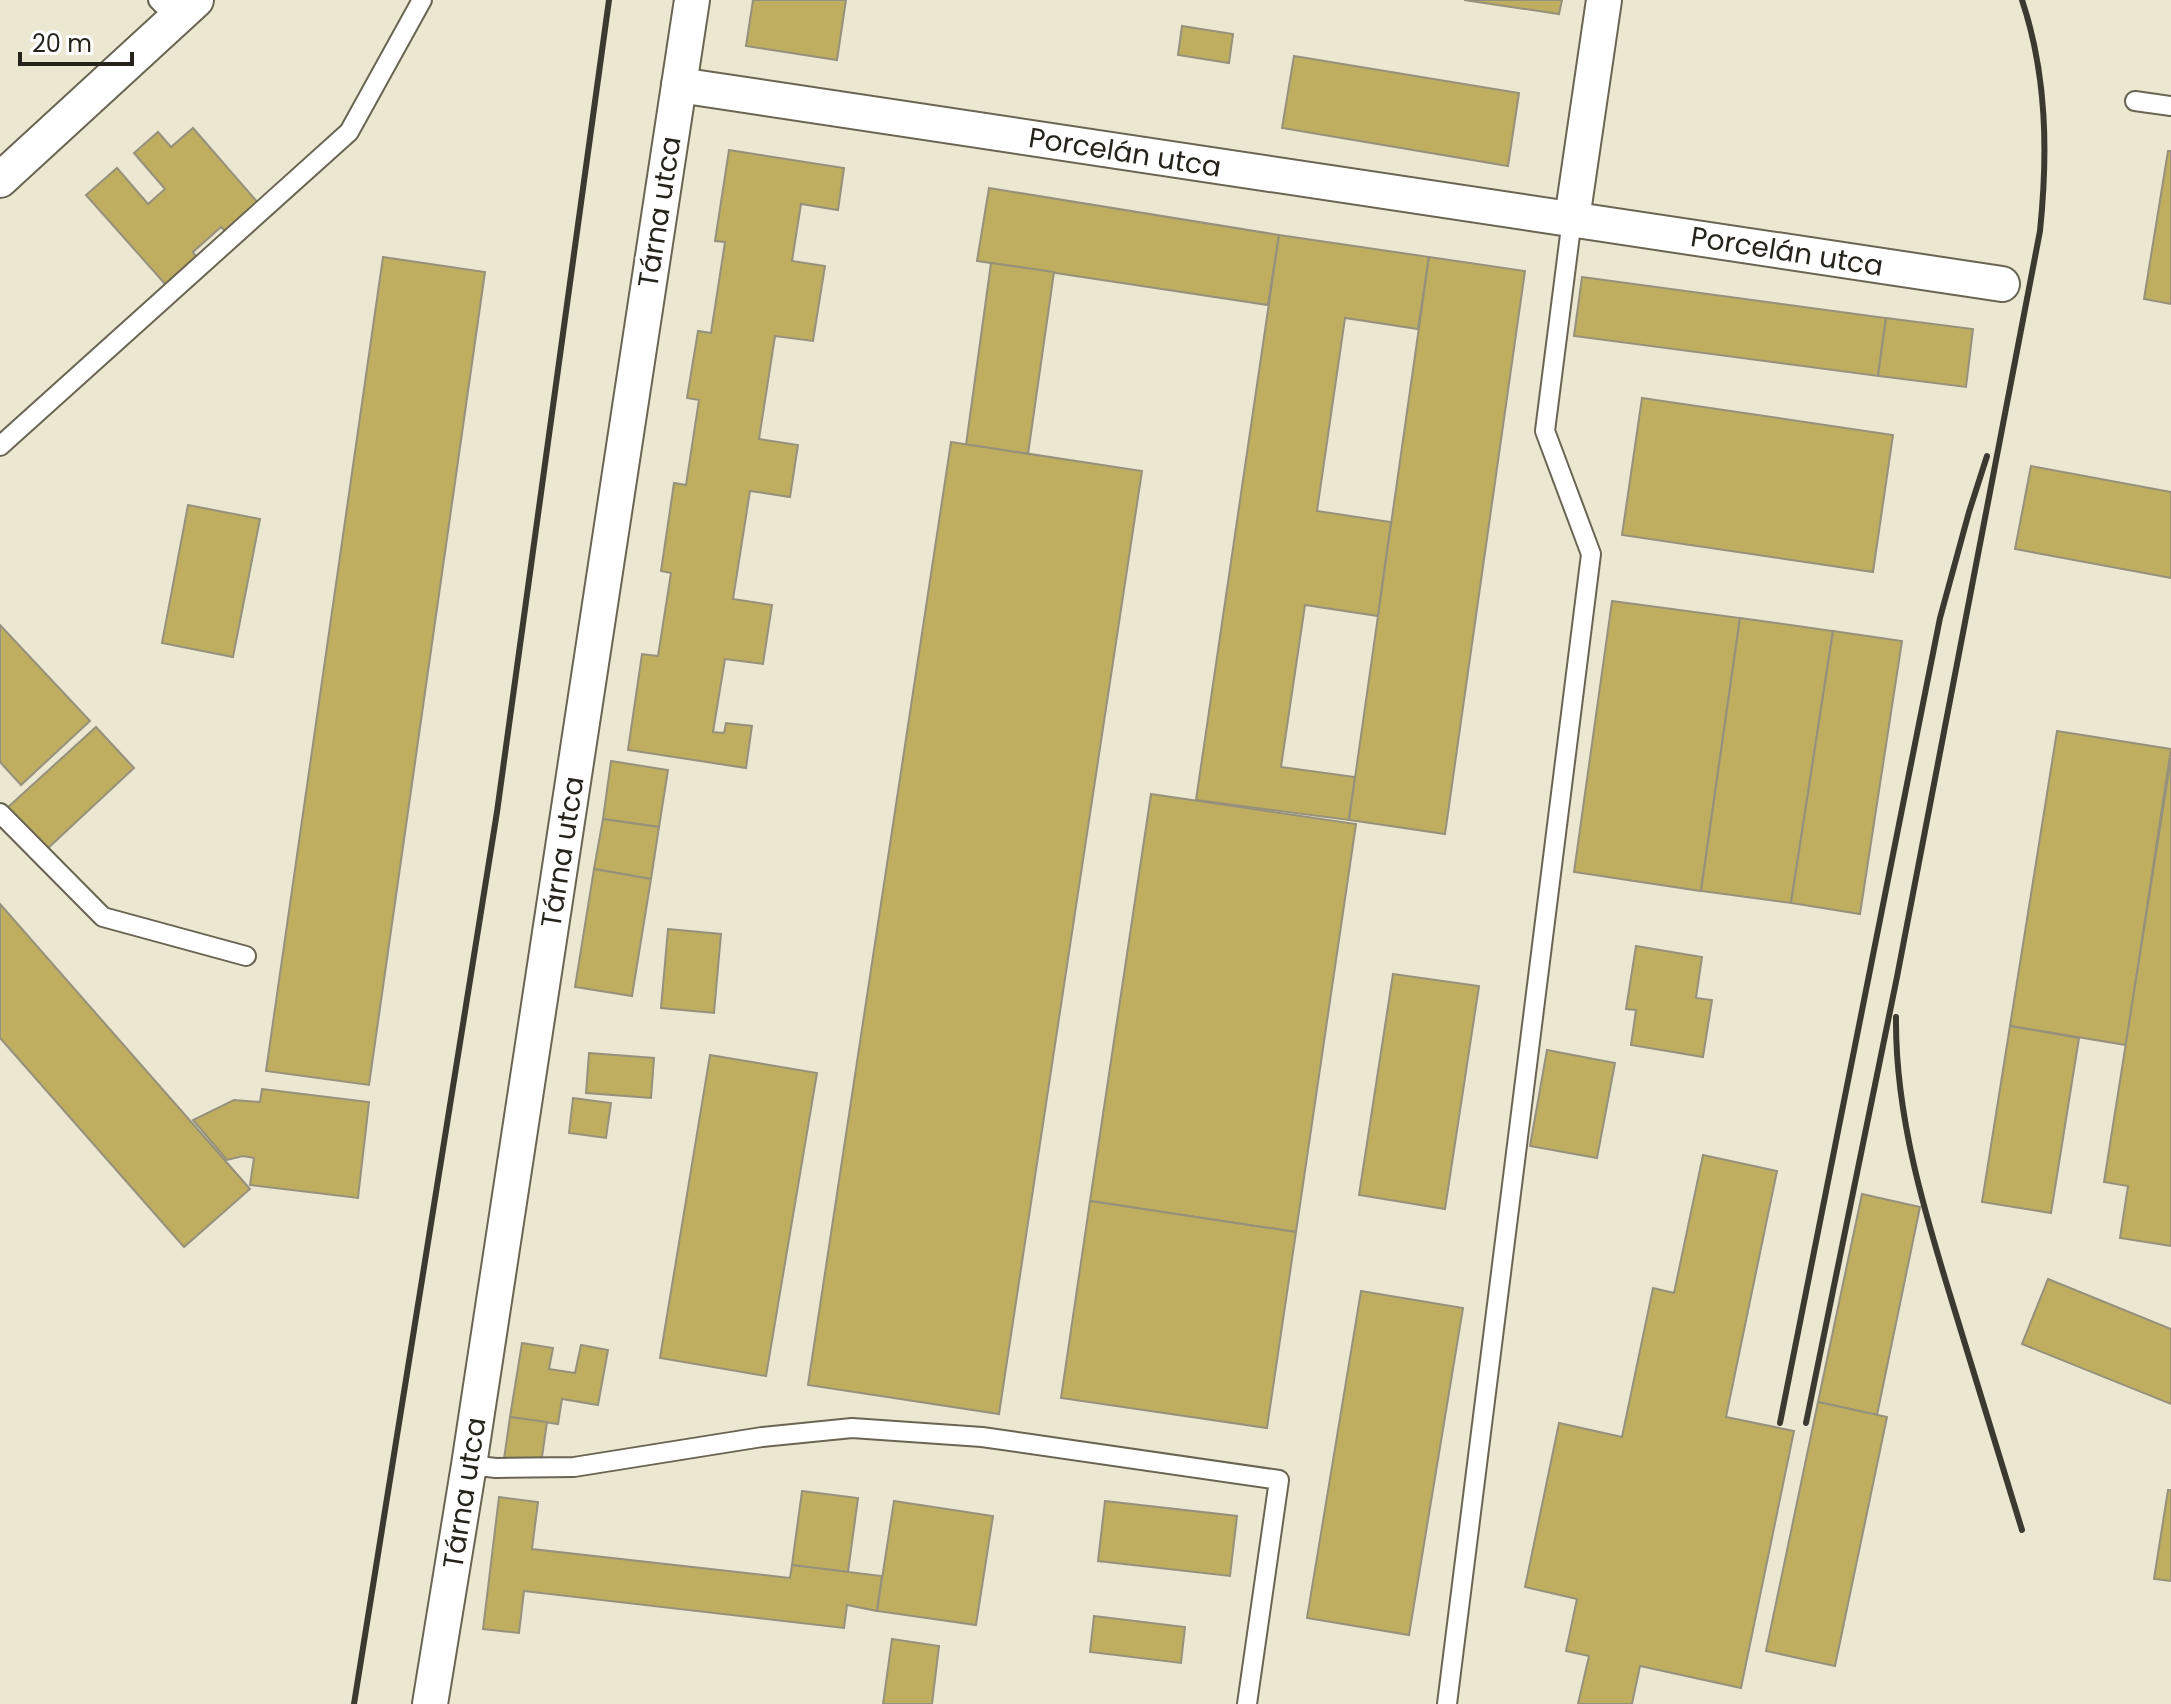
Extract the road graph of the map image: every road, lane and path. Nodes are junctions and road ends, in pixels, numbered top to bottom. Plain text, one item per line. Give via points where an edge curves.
1 (422, 0) edge
2 (692, 0) edge
3 (1604, 0) edge
4 (177, 6) edge
5 (679, 85) junction
6 (2135, 101) dead end
7 (2171, 106) edge
8 (0, 180) edge
9 (1572, 219) junction
10 (2002, 284) dead end
11 (0, 446) edge
12 (0, 813) edge
13 (246, 956) dead end
14 (469, 1465) junction
15 (430, 1704) edge
16 (1247, 1704) edge
17 (1447, 1704) edge

1 - 11 lane via 349,132
2 - 5 street, Tárna utca
3 - 9 street
4 - 8 street
5 - 9 street, Porcelán utca
5 - 14 street, Tárna utca
6 - 7 lane
9 - 10 street, Porcelán utca
9 - 17 lane via 1545,431 1591,554
12 - 13 lane via 103,917
14 - 15 street, Tárna utca
14 - 16 lane via 574,1467 852,1428 982,1437 1279,1480

